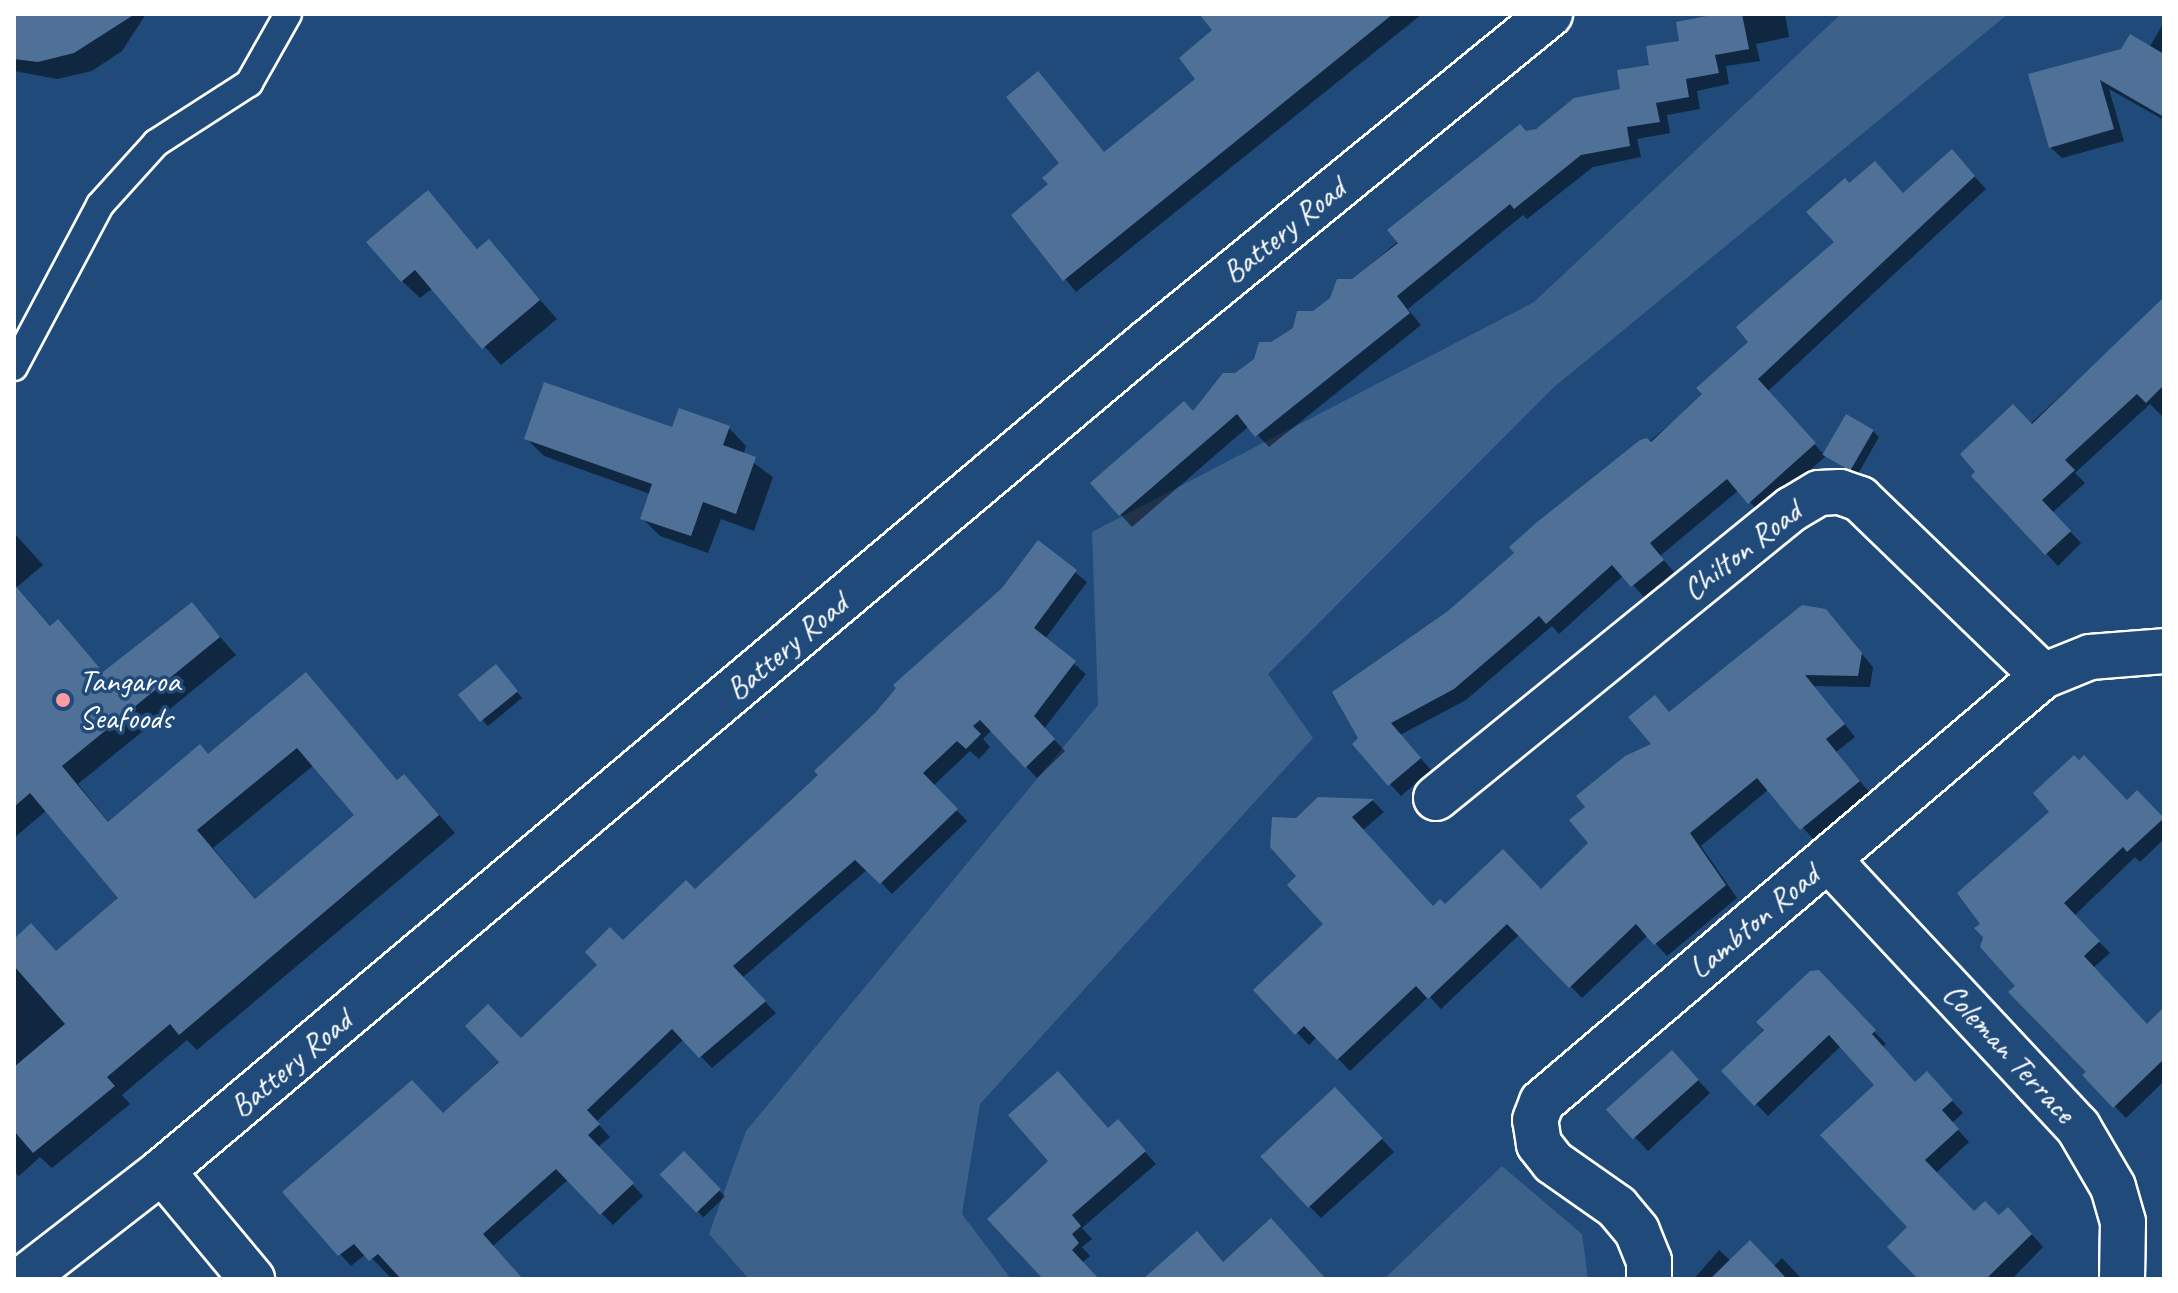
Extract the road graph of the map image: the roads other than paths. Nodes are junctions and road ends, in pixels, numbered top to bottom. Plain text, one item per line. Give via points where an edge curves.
1 (288, 14) edge
2 (1550, 14) edge
3 (14, 367) edge
4 (2164, 651) edge
5 (2043, 676) junction
6 (1436, 798) dead end
7 (1828, 859) junction
8 (162, 1171) junction
9 (23, 1279) edge
10 (252, 1279) edge
11 (1649, 1279) edge
12 (2122, 1279) edge

1 - 3 lane via 249,83 156,143 100,205
2 - 8 street, Battery Road via 1148,342
4 - 5 street, Lambton Road via 2090,657
5 - 6 street, Chilton Road via 1860,499 1840,492 1819,493 1792,509
5 - 7 street, Lambton Road
7 - 11 street, Lambton Road via 1542,1102 1535,1120 1539,1144 1553,1162 1617,1207 1637,1231 1649,1261
7 - 12 street, Coleman Terrace via 2078,1127 2108,1176 2123,1222
8 - 9 street, Battery Road
8 - 10 street

